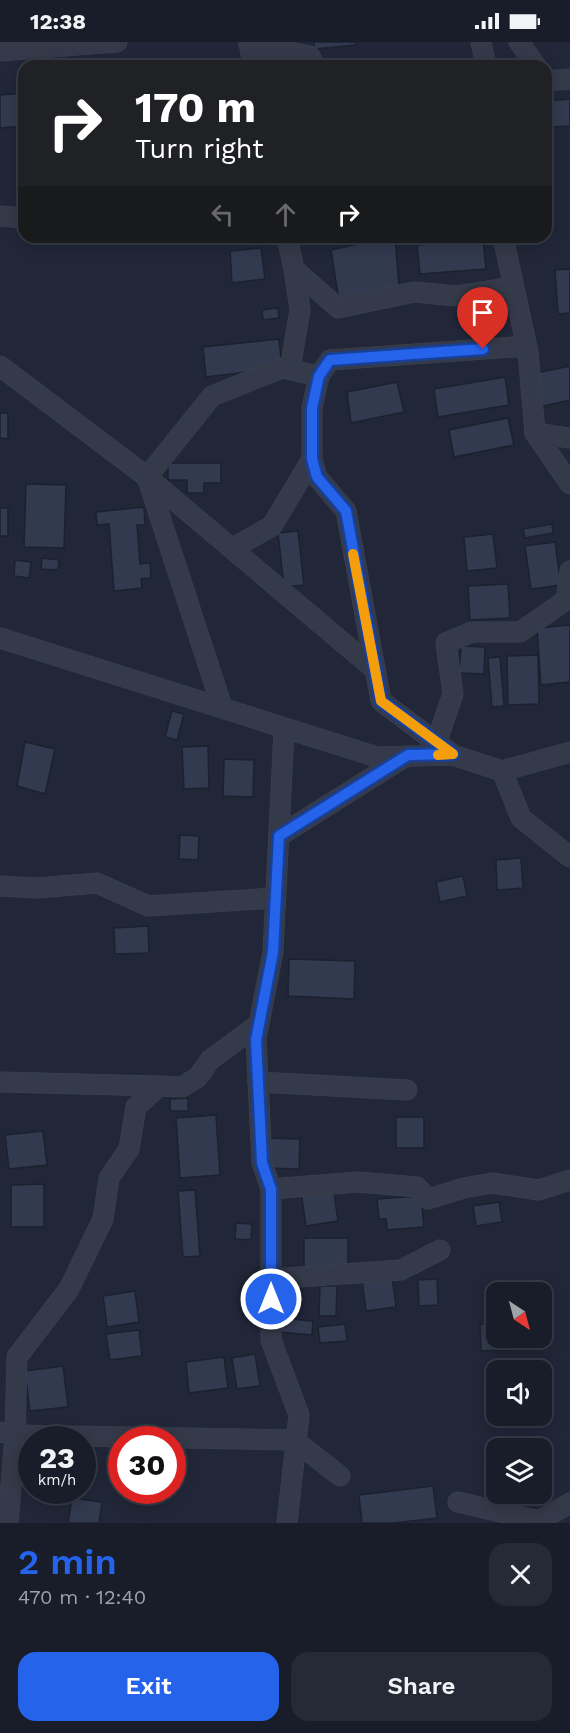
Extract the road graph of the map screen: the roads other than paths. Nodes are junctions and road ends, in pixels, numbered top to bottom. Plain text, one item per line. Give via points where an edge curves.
1 (117, 42) edge
2 (481, 42) edge
3 (519, 42) edge
4 (249, 43) edge
5 (0, 51) edge
6 (252, 60) edge
7 (312, 60) edge
8 (485, 60) edge
9 (532, 60) edge
10 (570, 79) edge
11 (552, 80) edge
12 (0, 216) edge
13 (18, 218) edge
14 (288, 243) edge
15 (504, 243) edge
16 (294, 269) junction
17 (513, 287) junction
18 (527, 346) junction
19 (0, 366) edge
20 (290, 369) junction
21 (319, 376) junction
22 (535, 433) junction
23 (570, 438) edge
24 (312, 459) junction
25 (147, 477) junction
26 (570, 484) edge
27 (233, 548) junction
28 (570, 571) edge
29 (0, 638) edge
30 (373, 668) junction
31 (222, 707) junction
32 (284, 730) junction
33 (437, 741) junction
34 (570, 752) edge
35 (453, 754) junction
36 (408, 755) junction
37 (502, 771) junction
38 (279, 836) junction
39 (570, 857) edge
40 (0, 886) edge
41 (276, 898) junction
42 (259, 1024) junction
43 (0, 1082) edge
44 (258, 1082) junction
45 (159, 1086) junction
46 (407, 1090) dead end
47 (570, 1180) edge
48 (271, 1189) junction
49 (440, 1250) dead end
50 (271, 1279) junction
51 (7, 1433) edge
52 (294, 1440) junction
53 (340, 1476) dead end
54 (458, 1502) dead end
55 (570, 1503) edge
56 (8, 1523) edge
57 (287, 1523) edge

1 - 5 street
2 - 8 street
3 - 9 street
4 - 6 street
4 - 7 street via 310,56
10 - 11 street
12 - 13 street
14 - 16 street
15 - 17 street
16 - 17 street via 338,308 414,292 456,296
16 - 20 street via 300,310
17 - 18 street
18 - 21 street via 330,360
18 - 22 street
19 - 25 street
20 - 21 street
20 - 25 street via 282,368 212,396
21 - 24 street via 312,408
22 - 23 street
22 - 26 street
24 - 27 street via 272,526
24 - 30 street via 317,477 346,511
25 - 27 street
25 - 31 street
27 - 30 street
28 - 33 street via 566,600 520,632 472,632 446,643 453,694
29 - 31 street
30 - 33 street via 381,701
31 - 32 street
32 - 36 street via 377,757
32 - 38 street
33 - 35 street
34 - 37 street
35 - 36 street
35 - 37 street
36 - 38 street
37 - 39 street via 521,818
38 - 41 street
40 - 41 street via 37,888 98,883 148,906
41 - 42 street via 273,952
42 - 44 street
42 - 45 street via 210,1060 198,1077 182,1087
43 - 45 street
44 - 46 street
44 - 48 street via 262,1163
45 - 51 street via 136,1107 129,1149 109,1178 103,1219 69,1288 17,1357
47 - 48 street via 538,1190 492,1183 428,1199 417,1187 358,1182
48 - 50 street
49 - 50 street via 401,1270
50 - 52 street via 271,1340 298,1415
51 - 52 street
51 - 56 street
52 - 53 street
52 - 57 street
54 - 55 street via 539,1521

